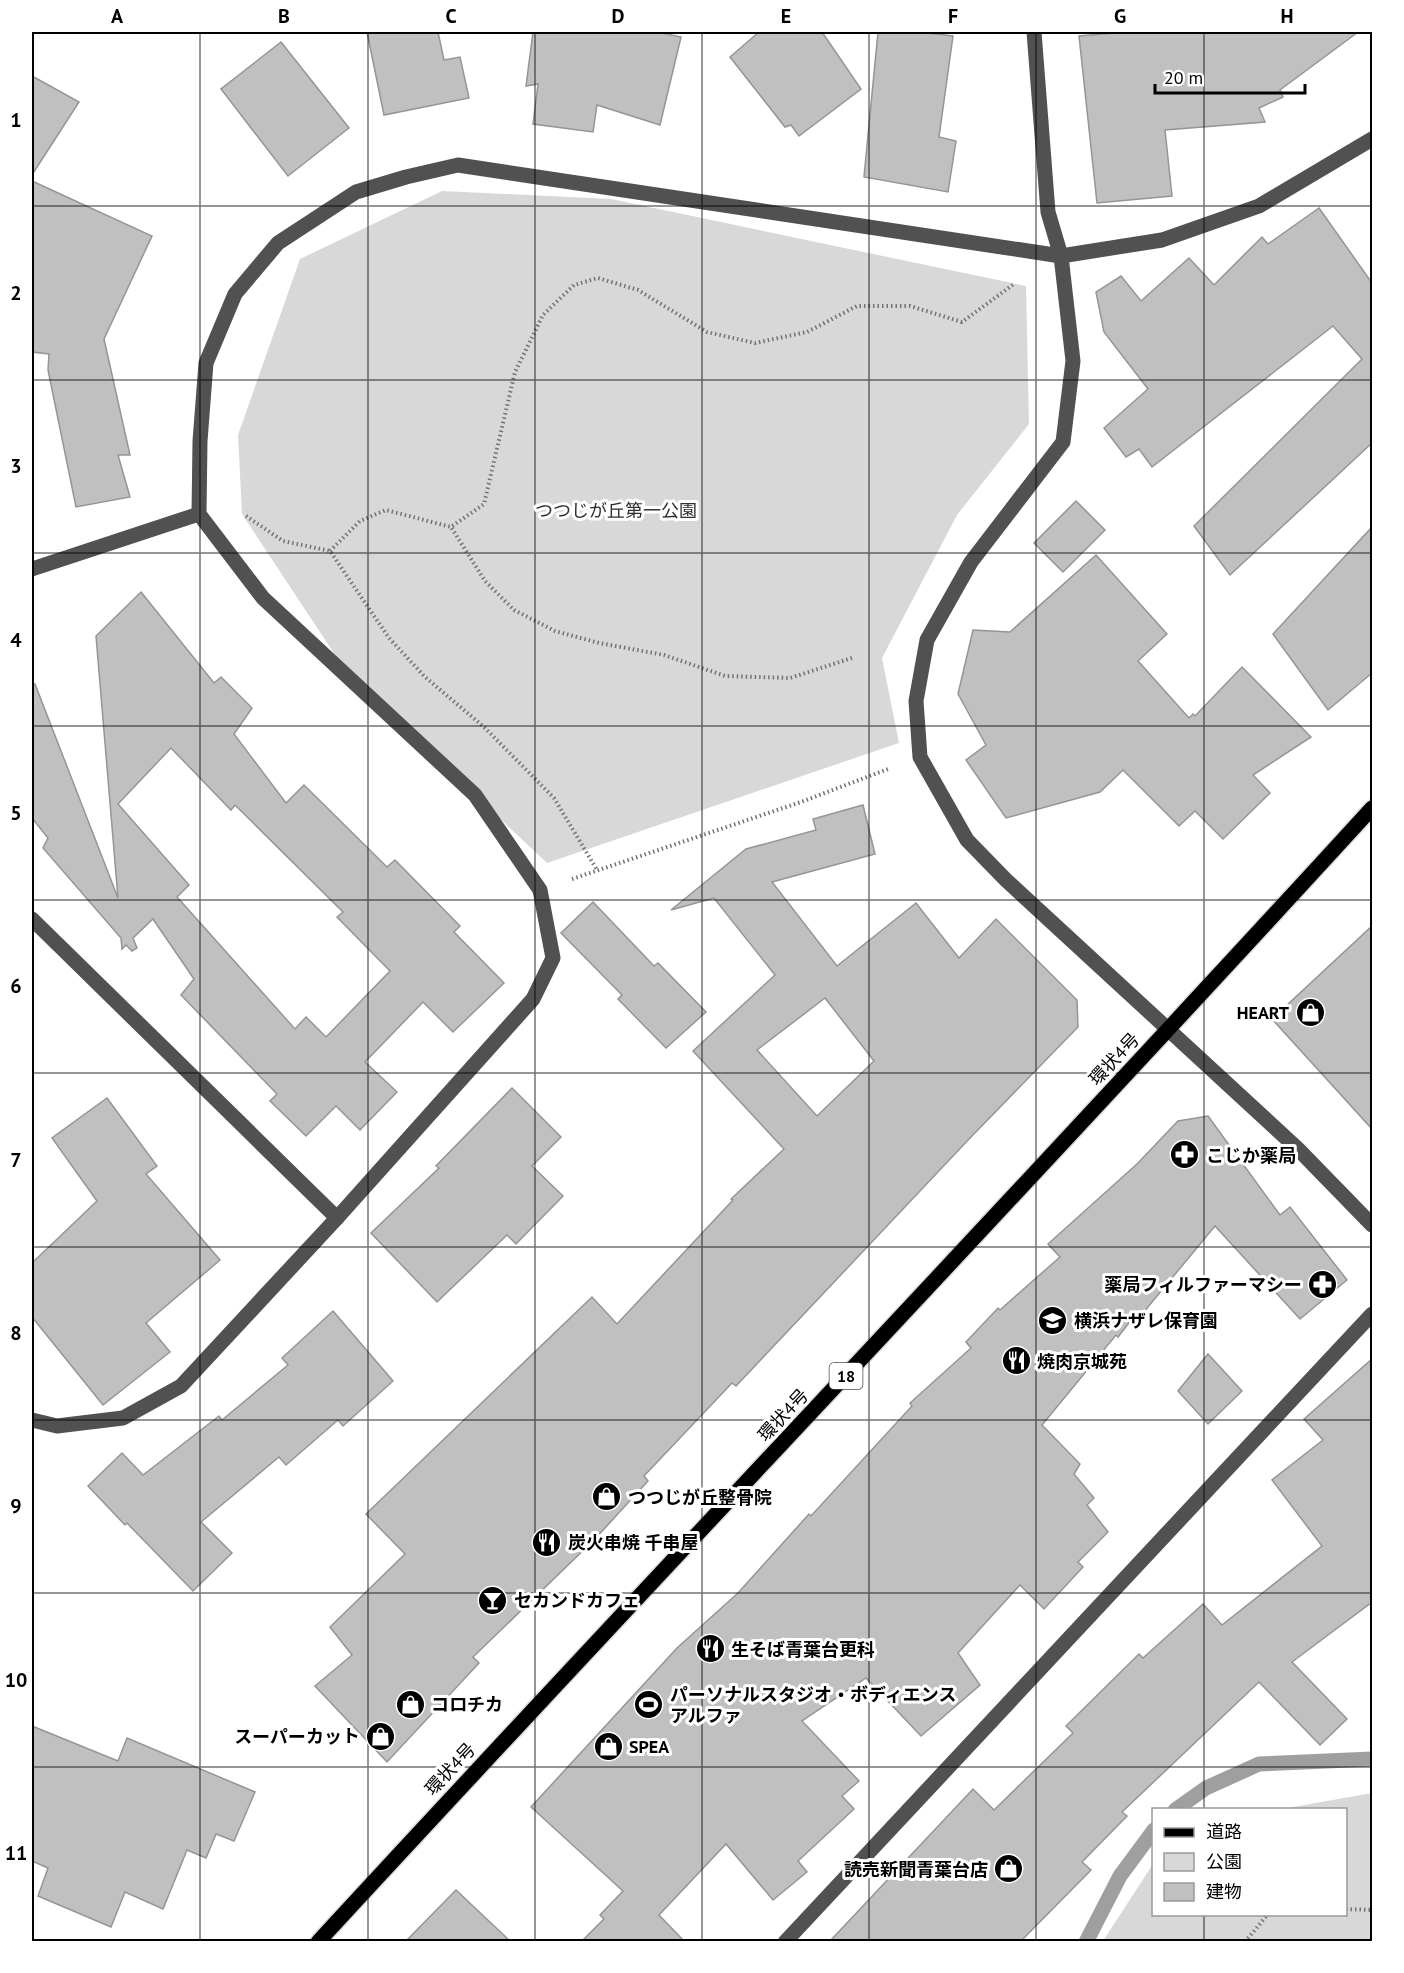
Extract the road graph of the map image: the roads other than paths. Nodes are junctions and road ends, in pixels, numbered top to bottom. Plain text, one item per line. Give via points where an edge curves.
1 (1034, 32) edge
2 (1372, 139) edge
3 (1061, 256) junction
4 (199, 514) junction
5 (32, 569) edge
6 (1372, 808) edge
7 (32, 919) edge
8 (1170, 1029) junction
9 (338, 1218) junction
10 (1372, 1225) edge
11 (1372, 1314) edge
12 (32, 1420) edge
13 (318, 1941) edge
14 (785, 1941) edge

1 - 3 street via 1048,212
2 - 3 street via 1260,206 1162,240
3 - 4 street via 458,165 406,177 356,192 278,243 235,294 206,363
3 - 8 street via 1073,361 1063,442 971,562 927,640 916,701 921,757 967,840
4 - 5 street
4 - 9 street via 263,598 475,795 540,890 553,958 533,999
6 - 8 main road, 環状4号 / 18
7 - 9 street
8 - 10 street via 1298,1149
8 - 13 main road, 環状4号 / 18
9 - 12 street via 181,1386 123,1418 57,1426
11 - 14 street

